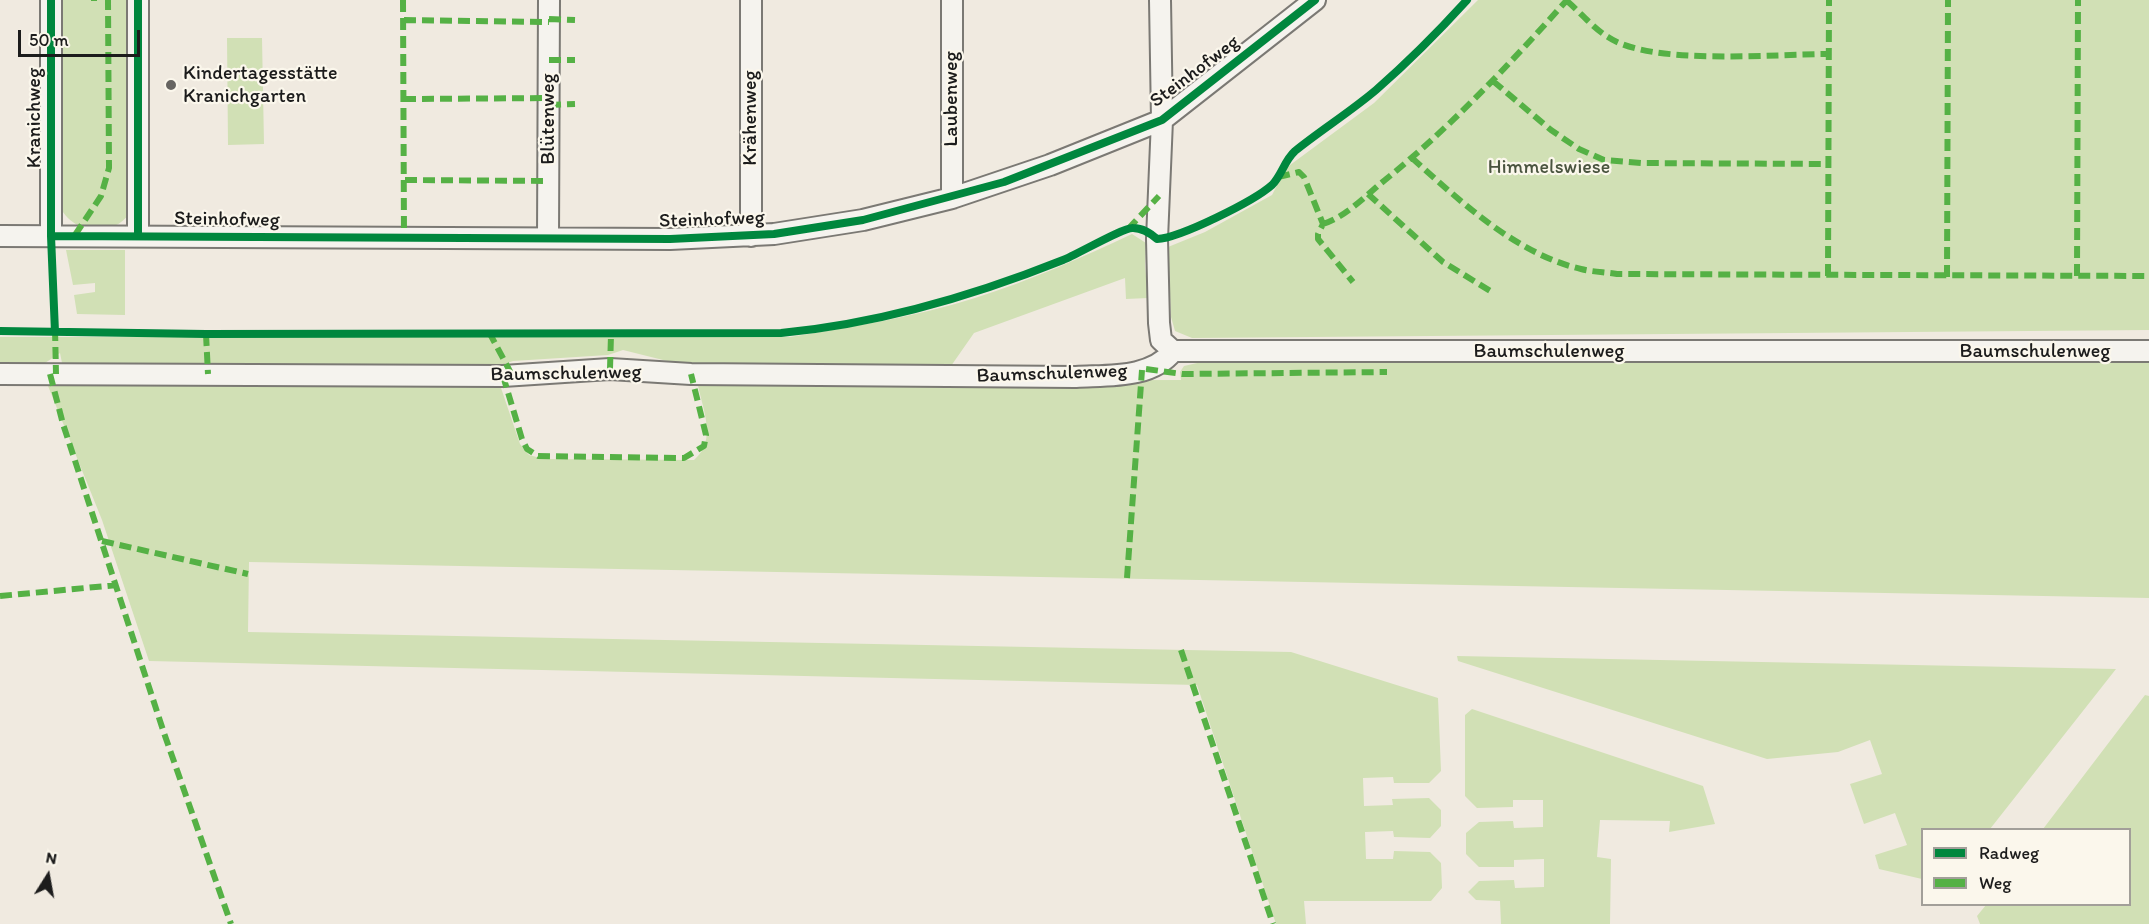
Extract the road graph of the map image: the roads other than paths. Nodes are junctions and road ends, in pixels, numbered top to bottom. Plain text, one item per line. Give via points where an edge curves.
1 (51, 0) edge
2 (138, 0) edge
3 (549, 0) edge
4 (751, 0) edge
5 (952, 0) edge
6 (1160, 0) edge
7 (1315, 0) edge
8 (1162, 120) junction
9 (952, 198) junction
10 (0, 236) edge
11 (51, 236) junction
12 (138, 236) junction
13 (751, 236) junction
14 (548, 238) junction
15 (1173, 351) junction
16 (2149, 351) edge
17 (0, 374) edge

1 - 11 street, Kranichweg
2 - 12 street
3 - 14 street, Blütenweg
4 - 13 street, Krähenweg
5 - 9 street, Laubenweg
6 - 8 street
7 - 8 street, Steinhofweg
8 - 9 street, Steinhofweg via 1050,165
8 - 15 street via 1157,239 1159,323 1161,340
9 - 13 street, Steinhofweg via 864,220
10 - 11 street, Steinhofweg
11 - 12 street, Steinhofweg
12 - 14 street, Steinhofweg
13 - 14 street, Steinhofweg
15 - 16 street, Baumschulenweg
15 - 17 street, Baumschulenweg via 1164,362 1146,369 1076,377 691,374 610,369 503,376

